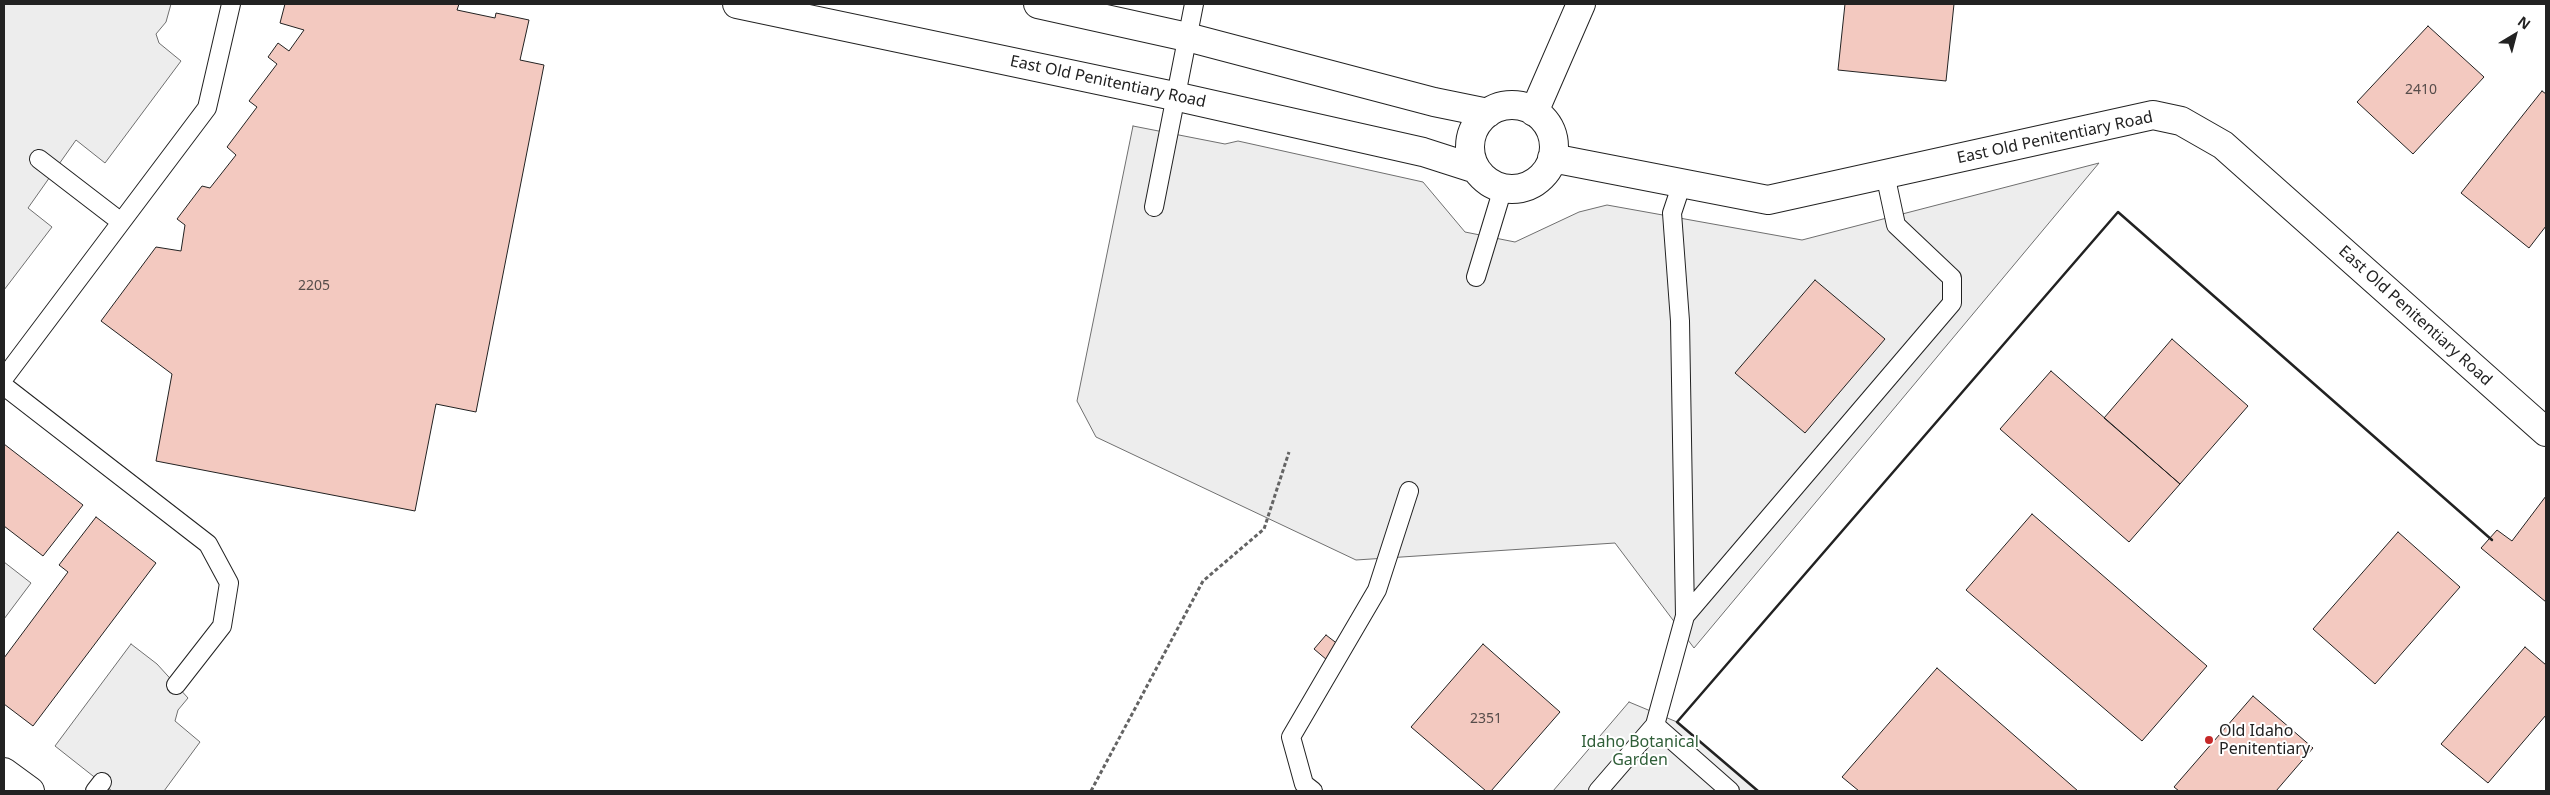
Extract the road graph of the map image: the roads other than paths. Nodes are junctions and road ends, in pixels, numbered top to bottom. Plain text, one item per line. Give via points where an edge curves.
1 (231, 4) edge
2 (737, 4) edge
3 (1038, 4) edge
4 (1194, 4) edge
5 (1581, 4) edge
6 (1187, 37) junction
7 (1174, 96) junction
8 (1534, 112) junction
9 (1488, 113) junction
10 (1552, 158) junction
11 (39, 159) dead end
12 (1476, 169) junction
13 (1885, 174) junction
14 (1682, 183) junction
15 (1503, 188) junction
16 (1154, 207) dead end
17 (121, 222) junction
18 (1476, 277) dead end
19 (4, 378) edge
20 (4, 386) edge
21 (2545, 427) edge
22 (1409, 490) dead end
23 (1685, 616) junction
24 (176, 685) dead end
25 (1655, 725) junction
26 (4, 772) edge
27 (30, 791) edge
28 (1313, 791) edge
29 (1598, 791) edge
30 (1730, 791) edge

1 - 17 lane via 207,108
2 - 7 street, East Old Penitentiary Road
3 - 6 street
4 - 6 lane
5 - 8 street
6 - 7 lane
6 - 9 street via 1434,102
7 - 12 street, East Old Penitentiary Road via 1423,152
7 - 16 lane
8 - 9 street via 1511,105
8 - 10 street via 1551,132
9 - 12 street via 1472,132 1471,158
10 - 14 street, East Old Penitentiary Road
10 - 15 street via 1543,175 1528,186
11 - 17 lane
12 - 15 street via 1492,185
13 - 14 street, East Old Penitentiary Road via 1768,200
13 - 21 street, East Old Penitentiary Road via 2153,115 2181,121 2223,145
13 - 23 lane via 1896,225 1952,278 1952,303
14 - 23 lane via 1672,213 1680,321
15 - 18 lane
17 - 19 lane
20 - 24 lane via 208,544 230,583 222,626
22 - 28 lane via 1377,590 1290,737 1304,784
23 - 25 lane
25 - 29 lane
25 - 30 lane
26 - 27 street

